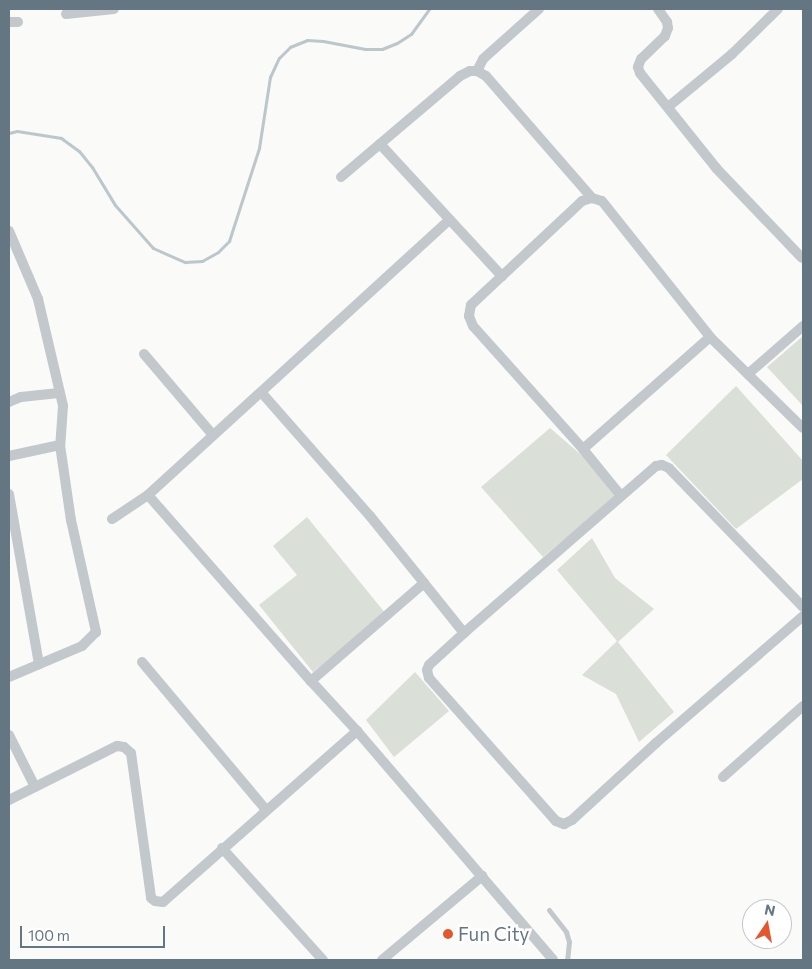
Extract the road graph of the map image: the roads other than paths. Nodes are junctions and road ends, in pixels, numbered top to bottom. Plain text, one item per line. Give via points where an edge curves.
1 (114, 9) edge
2 (539, 9) edge
3 (658, 9) edge
4 (778, 9) edge
5 (66, 14) dead end
6 (477, 71) junction
7 (668, 107) junction
8 (380, 144) junction
9 (341, 177) dead end
10 (592, 198) junction
11 (449, 220) junction
12 (9, 231) edge
13 (803, 258) edge
14 (502, 276) junction
15 (803, 326) edge
16 (710, 337) junction
17 (144, 354) dead end
18 (748, 374) junction
19 (260, 392) junction
20 (59, 393) junction
21 (9, 402) edge
22 (803, 428) edge
23 (213, 435) junction
24 (60, 445) junction
25 (582, 449) junction
26 (9, 456) edge
27 (9, 494) edge
28 (148, 494) junction
29 (621, 496) junction
30 (112, 519) dead end
31 (424, 583) junction
32 (803, 607) edge
33 (803, 616) edge
34 (464, 633) junction
35 (142, 662) dead end
36 (39, 664) junction
37 (9, 677) edge
38 (311, 681) junction
39 (803, 708) edge
40 (357, 731) junction
41 (9, 735) edge
42 (723, 776) dead end
43 (35, 787) junction
44 (9, 800) edge
45 (266, 810) junction
46 (222, 848) junction
47 (482, 876) junction
48 (549, 910) dead end
49 (323, 960) edge
50 (382, 960) edge
51 (553, 960) edge
52 (567, 960) edge

1 - 5 street
2 - 6 street via 483,60
3 - 7 street via 668,28 638,67
4 - 7 street via 732,54
6 - 8 street via 460,76
6 - 10 street via 486,76
7 - 13 street via 716,168
8 - 9 street
8 - 11 street
10 - 14 street via 582,201
10 - 16 street via 602,201
11 - 14 street
11 - 19 street
12 - 20 street via 38,300
14 - 25 street via 471,305 469,316 473,326
15 - 18 street
16 - 18 street
16 - 25 street
17 - 23 street
18 - 22 street
19 - 23 street
19 - 31 street via 370,516
20 - 21 street
20 - 24 street via 63,406
23 - 28 street
24 - 26 street
24 - 36 street via 71,520 96,632 82,646
25 - 29 street
27 - 36 street
28 - 30 street
28 - 38 street
29 - 32 street via 656,466 669,468
29 - 34 street
31 - 34 street
31 - 38 street
33 - 34 street via 564,824 556,822 429,678 429,665
35 - 45 street
36 - 37 street
38 - 40 street
39 - 42 street
40 - 45 street
40 - 47 street
41 - 43 street
43 - 44 street
43 - 46 street via 117,746 131,753 151,898 155,901 163,902
45 - 46 street
46 - 49 street
47 - 50 street
47 - 51 street
48 - 52 lane via 566,932 569,942

